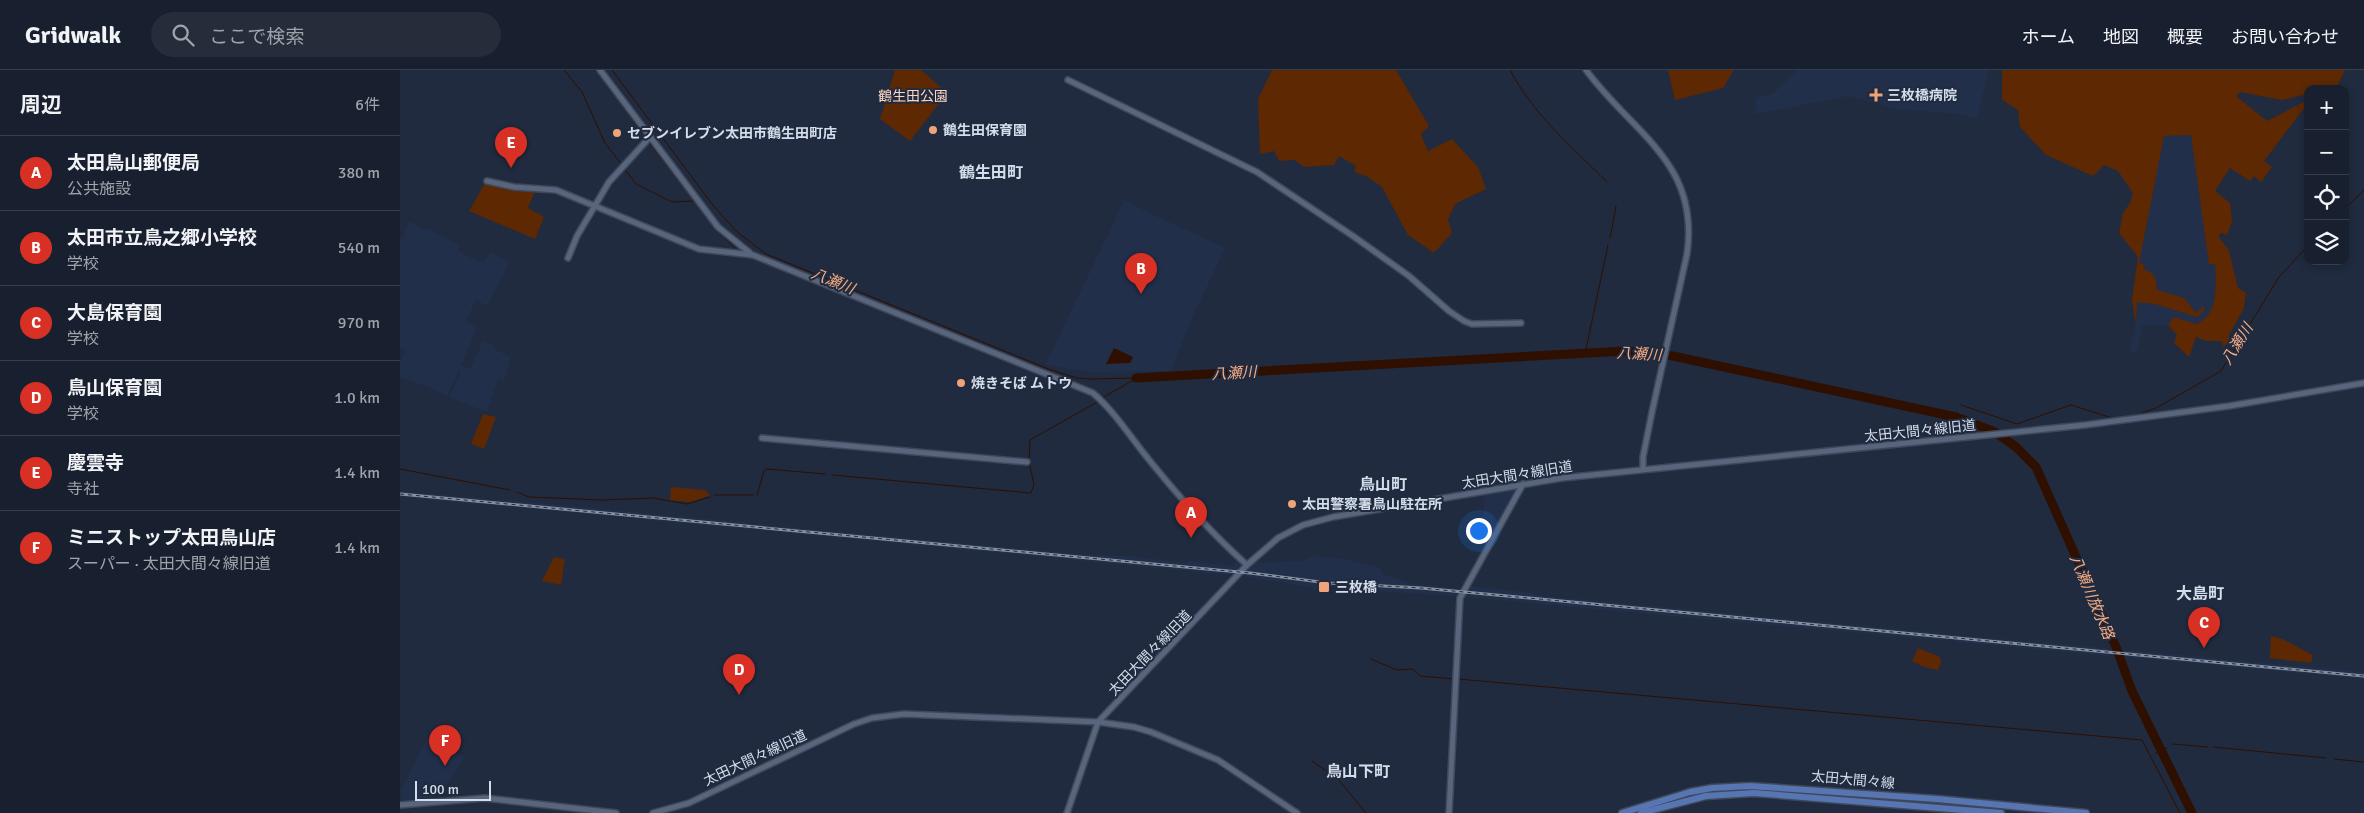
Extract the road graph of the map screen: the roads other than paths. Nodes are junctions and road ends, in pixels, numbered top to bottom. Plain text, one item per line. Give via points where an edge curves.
1 (600, 70) edge
2 (1586, 70) edge
3 (1068, 80) dead end
4 (650, 137) junction
5 (487, 181) dead end
6 (595, 206) junction
7 (753, 255) junction
8 (568, 258) dead end
9 (1521, 323) dead end
10 (2364, 383) edge
11 (762, 438) dead end
12 (1026, 462) dead end
13 (1643, 469) junction
14 (1523, 484) junction
15 (1247, 565) junction
16 (1098, 722) junction
17 (400, 805) edge
18 (616, 813) edge
19 (653, 813) edge
20 (1067, 813) edge
21 (1298, 813) edge
22 (1449, 813) edge
23 (1622, 813) edge
24 (1641, 813) edge
25 (2001, 813) edge
26 (2086, 813) edge

1 - 4 street
2 - 13 street via 1669,163 1685,196 1688,215 1688,246
3 - 9 street via 1257,172 1409,276 1464,321 1472,324
4 - 6 street via 613,176
4 - 7 street via 718,227
5 - 6 street via 556,190
6 - 7 street via 699,249
6 - 8 street
7 - 15 street via 1093,393 1166,481
10 - 13 street, 太田大間々線旧道 via 2229,406 2010,433
11 - 12 street
13 - 14 street, 太田大間々線旧道
14 - 15 street, 太田大間々線旧道 via 1333,516 1303,524 1278,538
14 - 22 street via 1460,598
15 - 16 street, 太田大間々線旧道
16 - 19 street, 太田大間々線旧道 via 904,714 872,718 689,803
16 - 20 street
16 - 21 street via 1151,732 1205,754
17 - 18 street via 485,798
23 - 26 main road, 太田大間々線 via 1690,792 1750,786
24 - 25 main road, 太田大間々線 via 1706,796 1754,792

